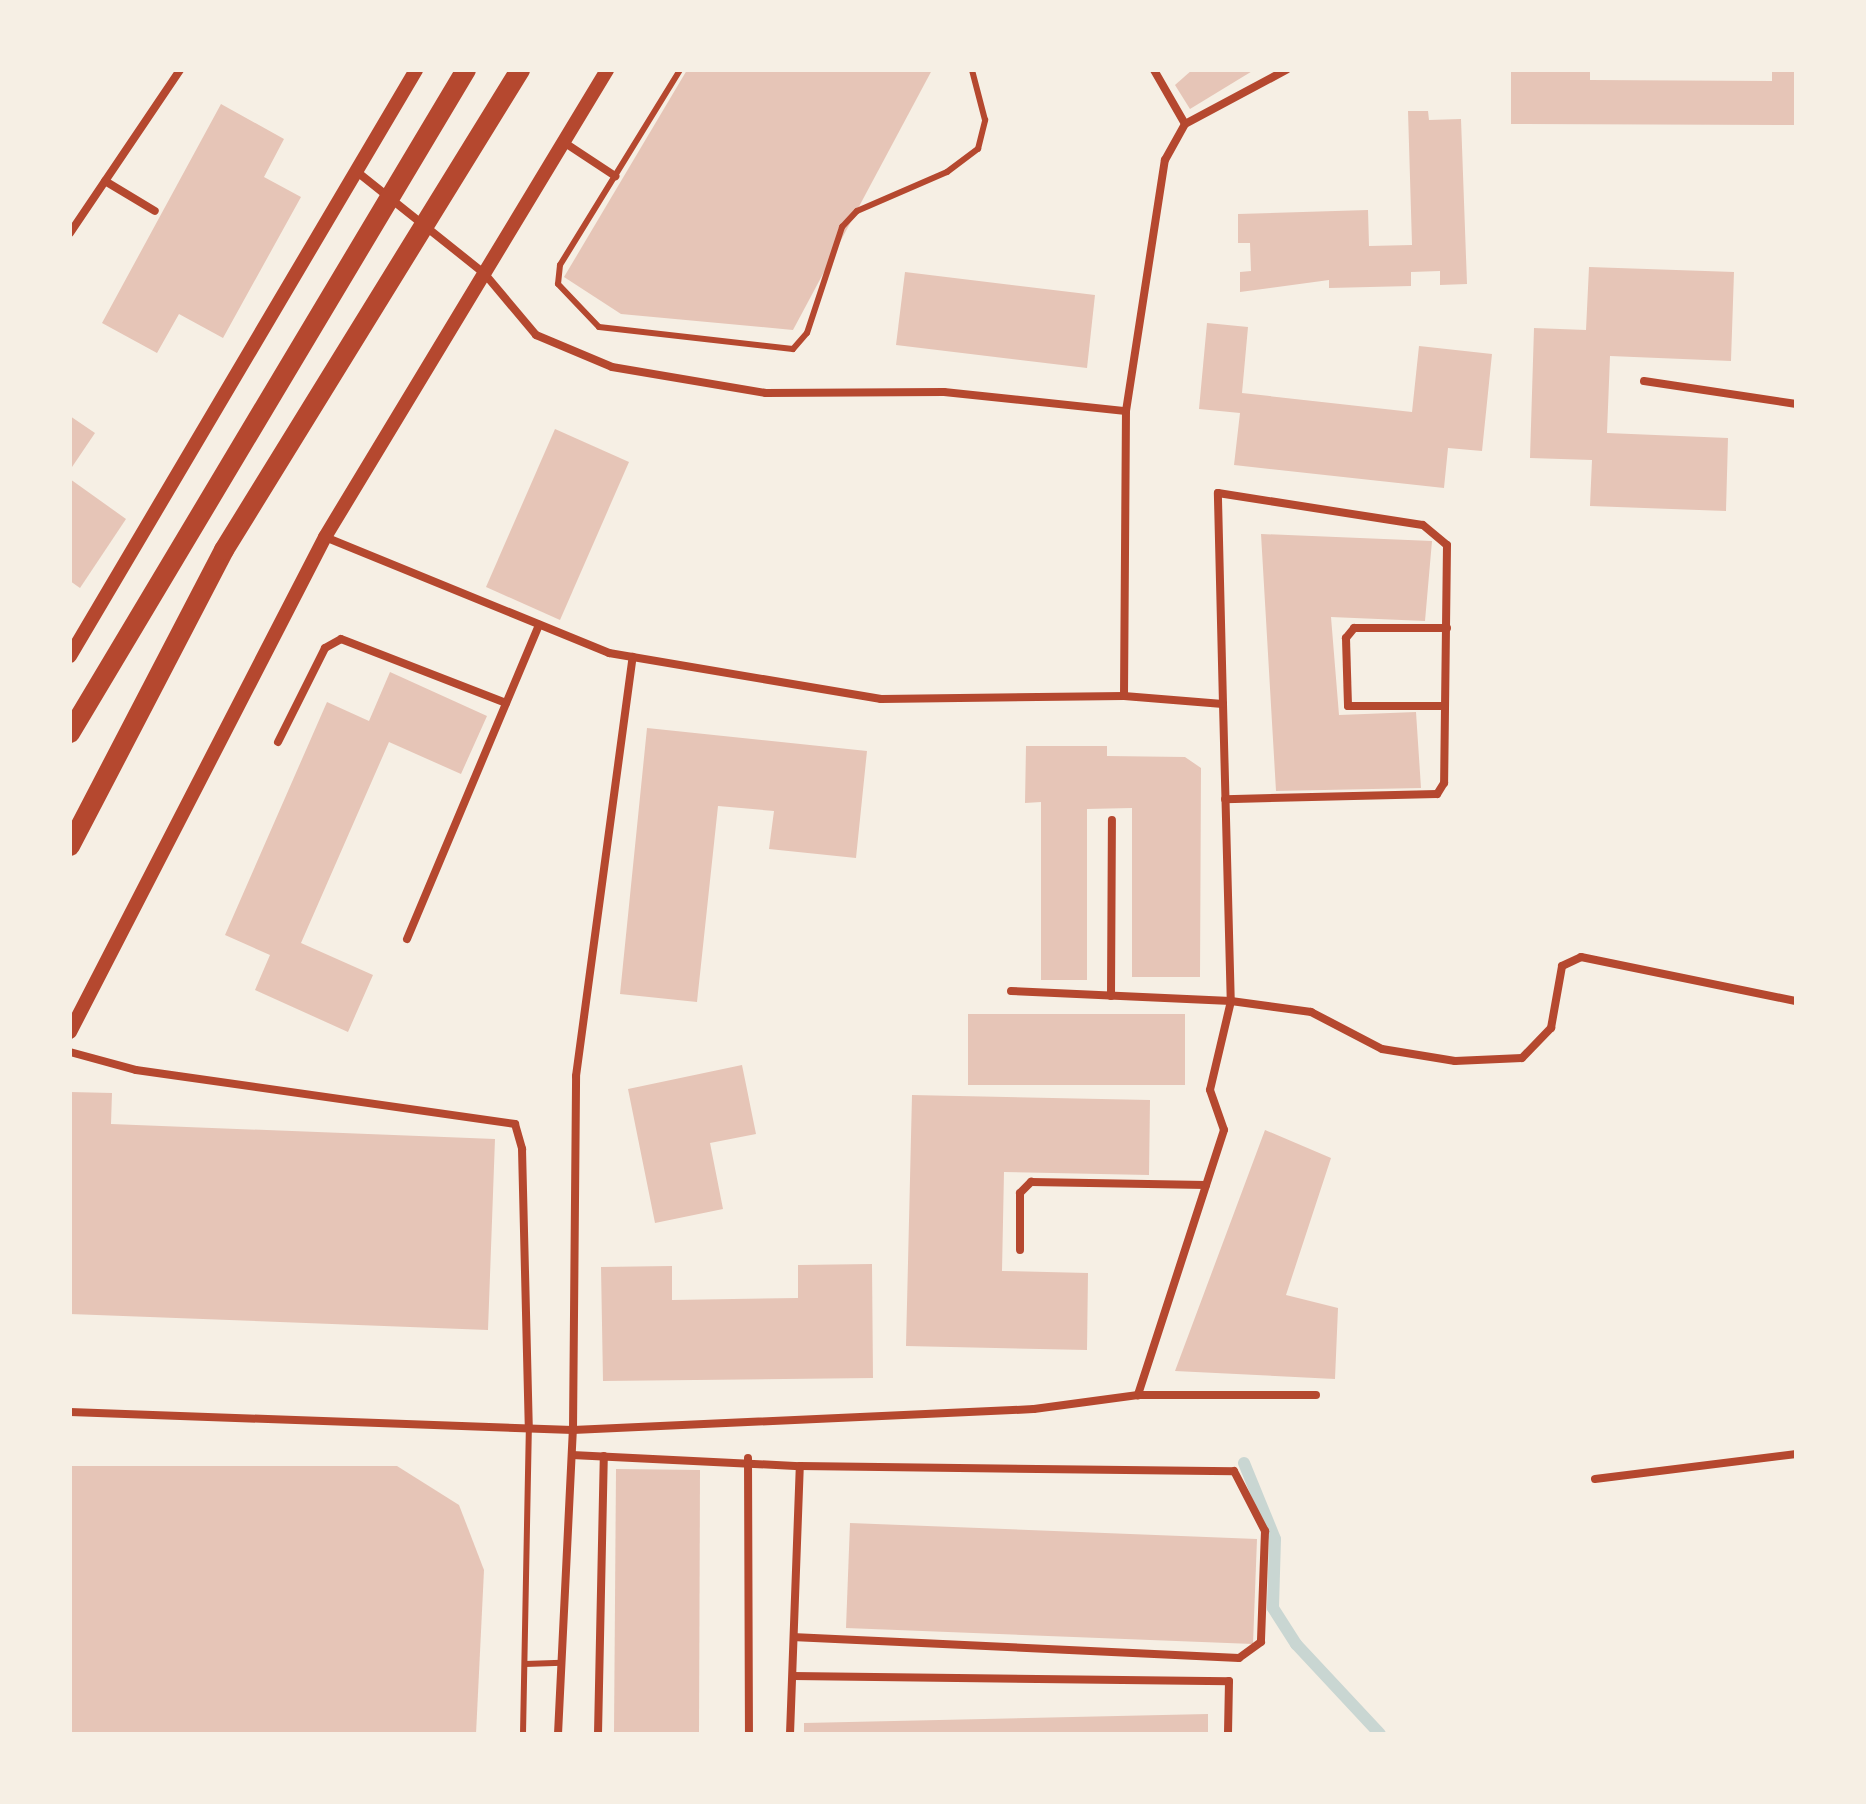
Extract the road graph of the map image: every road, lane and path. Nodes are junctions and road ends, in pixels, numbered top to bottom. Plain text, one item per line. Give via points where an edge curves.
1 (180, 70) edge
2 (416, 70) edge
3 (466, 70) edge
4 (520, 70) edge
5 (607, 70) edge
6 (680, 70) edge
7 (972, 70) edge
8 (1154, 70) edge
9 (1286, 70) edge
10 (1185, 124) junction
11 (562, 140) junction
12 (356, 171) junction
13 (615, 176) junction
14 (105, 181) junction
15 (155, 211) dead end
16 (70, 233) edge
17 (484, 273) junction
18 (1644, 381) dead end
19 (1796, 404) edge
20 (1126, 411) junction
21 (325, 537) junction
22 (539, 625) junction
23 (1447, 628) junction
24 (70, 656) edge
25 (633, 657) junction
26 (1124, 696) junction
27 (506, 703) junction
28 (1223, 704) junction
29 (1445, 706) junction
30 (70, 733) edge
31 (278, 742) dead end
32 (1225, 799) junction
33 (1112, 820) dead end
34 (70, 846) edge
35 (407, 939) dead end
36 (1011, 991) dead end
37 (1111, 996) junction
38 (1231, 1001) junction
39 (1796, 1001) edge
40 (70, 1032) edge
41 (70, 1052) edge
42 (1206, 1185) junction
43 (1020, 1250) dead end
44 (1138, 1395) junction
45 (1316, 1395) dead end
46 (70, 1412) edge
47 (529, 1429) junction
48 (573, 1430) junction
49 (1796, 1454) edge
50 (572, 1455) junction
51 (604, 1456) junction
52 (748, 1458) junction
53 (800, 1466) junction
54 (1595, 1479) dead end
55 (797, 1637) junction
56 (562, 1663) junction
57 (525, 1664) junction
58 (793, 1676) junction
59 (523, 1734) edge
60 (558, 1734) edge
61 (598, 1734) edge
62 (749, 1734) edge
63 (790, 1734) edge
64 (1228, 1734) edge

1 - 14 street
2 - 12 street
3 - 30 main road
4 - 34 main road via 224,550
5 - 11 street
6 - 13 lane
7 - 13 lane via 985,120 978,149 947,172 857,211 842,227 807,333 793,349 633,336 599,327 564,296 560,265
8 - 10 street
9 - 10 street
10 - 20 street via 1165,160
11 - 13 street
11 - 17 street
12 - 17 street
12 - 24 street
14 - 15 street
14 - 16 street
17 - 20 street via 536,335 612,367 766,393 944,392
17 - 21 street
18 - 19 street
20 - 26 street
21 - 22 street
21 - 40 street
22 - 25 street
22 - 27 street
23 - 28 street via 1447,545 1438,533 1223,491 1213,503
23 - 29 street
23 - 29 street via 1354,628 1346,638 1348,706
25 - 26 street via 881,699
25 - 48 street via 576,1076
26 - 28 street
27 - 31 street via 341,639 325,648
27 - 35 street
28 - 32 street
29 - 32 street via 1444,783 1428,799
32 - 38 street
33 - 37 street
36 - 37 street
37 - 38 street
38 - 39 street via 1311,1012 1382,1049 1455,1061 1522,1058 1551,1028 1562,966 1581,957
38 - 42 street via 1210,1090 1224,1130
41 - 47 street via 136,1070 515,1124 523,1164
42 - 43 street via 1031,1182 1020,1193
42 - 44 street
44 - 45 street
44 - 48 street via 1034,1409
46 - 47 street
47 - 48 street
47 - 57 lane
48 - 50 street
49 - 54 street
50 - 51 street
50 - 56 street
51 - 52 street
51 - 61 street
52 - 53 street
52 - 62 street
53 - 55 street
53 - 55 street via 1234,1471 1265,1531 1261,1642 1239,1658
55 - 58 street
56 - 57 lane
56 - 60 street
57 - 59 lane
58 - 63 street
58 - 64 street via 1229,1681

